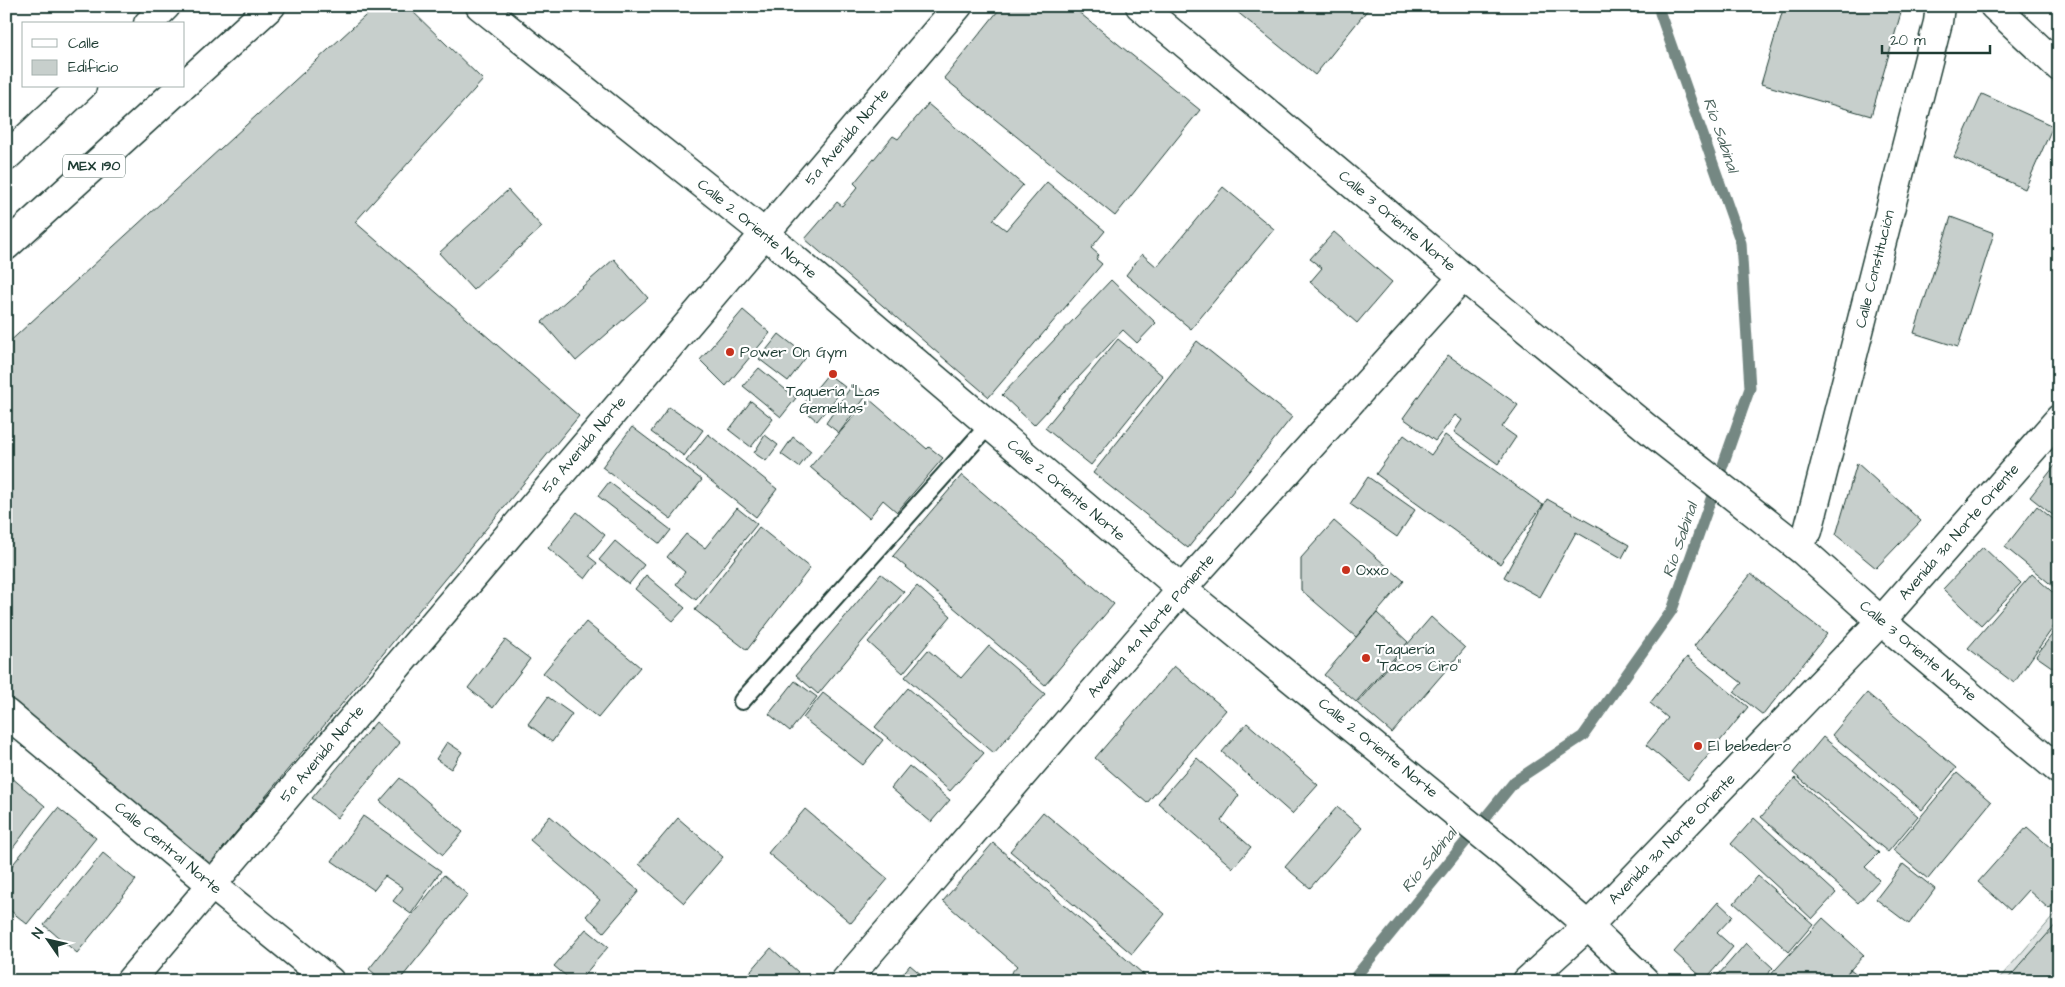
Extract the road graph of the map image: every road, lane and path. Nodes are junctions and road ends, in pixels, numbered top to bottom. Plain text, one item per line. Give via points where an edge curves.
1 (166, 6) edge
2 (271, 6) edge
3 (480, 6) edge
4 (958, 6) edge
5 (1140, 6) edge
6 (1940, 6) edge
7 (1994, 6) edge
8 (150, 22) edge
9 (2059, 67) edge
10 (185, 84) edge
11 (80, 88) edge
12 (181, 88) edge
13 (6, 158) edge
14 (764, 233) junction
15 (6, 246) edge
16 (1463, 277) junction
17 (2059, 419) edge
18 (989, 425) junction
19 (1808, 531) dead end
20 (1182, 589) junction
21 (1881, 621) junction
22 (742, 701) dead end
23 (6, 713) edge
24 (2059, 770) edge
25 (211, 884) junction
26 (1588, 926) junction
27 (130, 981) edge
28 (330, 981) edge
29 (845, 981) edge
30 (1527, 981) edge
31 (1645, 981) edge

1 - 8 main road
2 - 10 main road, MEX 190
3 - 14 main road, Calle 2 Oriente Norte
4 - 14 main road, 5a Avenida Norte
5 - 16 main road, Calle 3 Oriente Norte
6 - 19 main road, Calle Constitución
7 - 9 main road
11 - 13 main road
12 - 15 main road, MEX 190
14 - 18 main road, Calle 2 Oriente Norte
14 - 25 main road, 5a Avenida Norte
16 - 20 main road, Avenida 4a Norte Poniente
16 - 21 main road, Calle 3 Oriente Norte via 1803,552
17 - 21 main road, Avenida 3a Norte Oriente
18 - 20 main road, Calle 2 Oriente Norte
18 - 22 lane
20 - 26 main road, Calle 2 Oriente Norte via 1437,796
20 - 29 main road, Avenida 4a Norte Poniente
21 - 24 main road, Calle 3 Oriente Norte
21 - 26 main road, Avenida 3a Norte Oriente
23 - 25 main road, Calle Central Norte
25 - 27 main road, 5a Avenida Norte
25 - 28 main road, Calle Central Norte
26 - 30 main road, Avenida 3a Norte Oriente
26 - 31 main road, Calle 2 Oriente Norte

